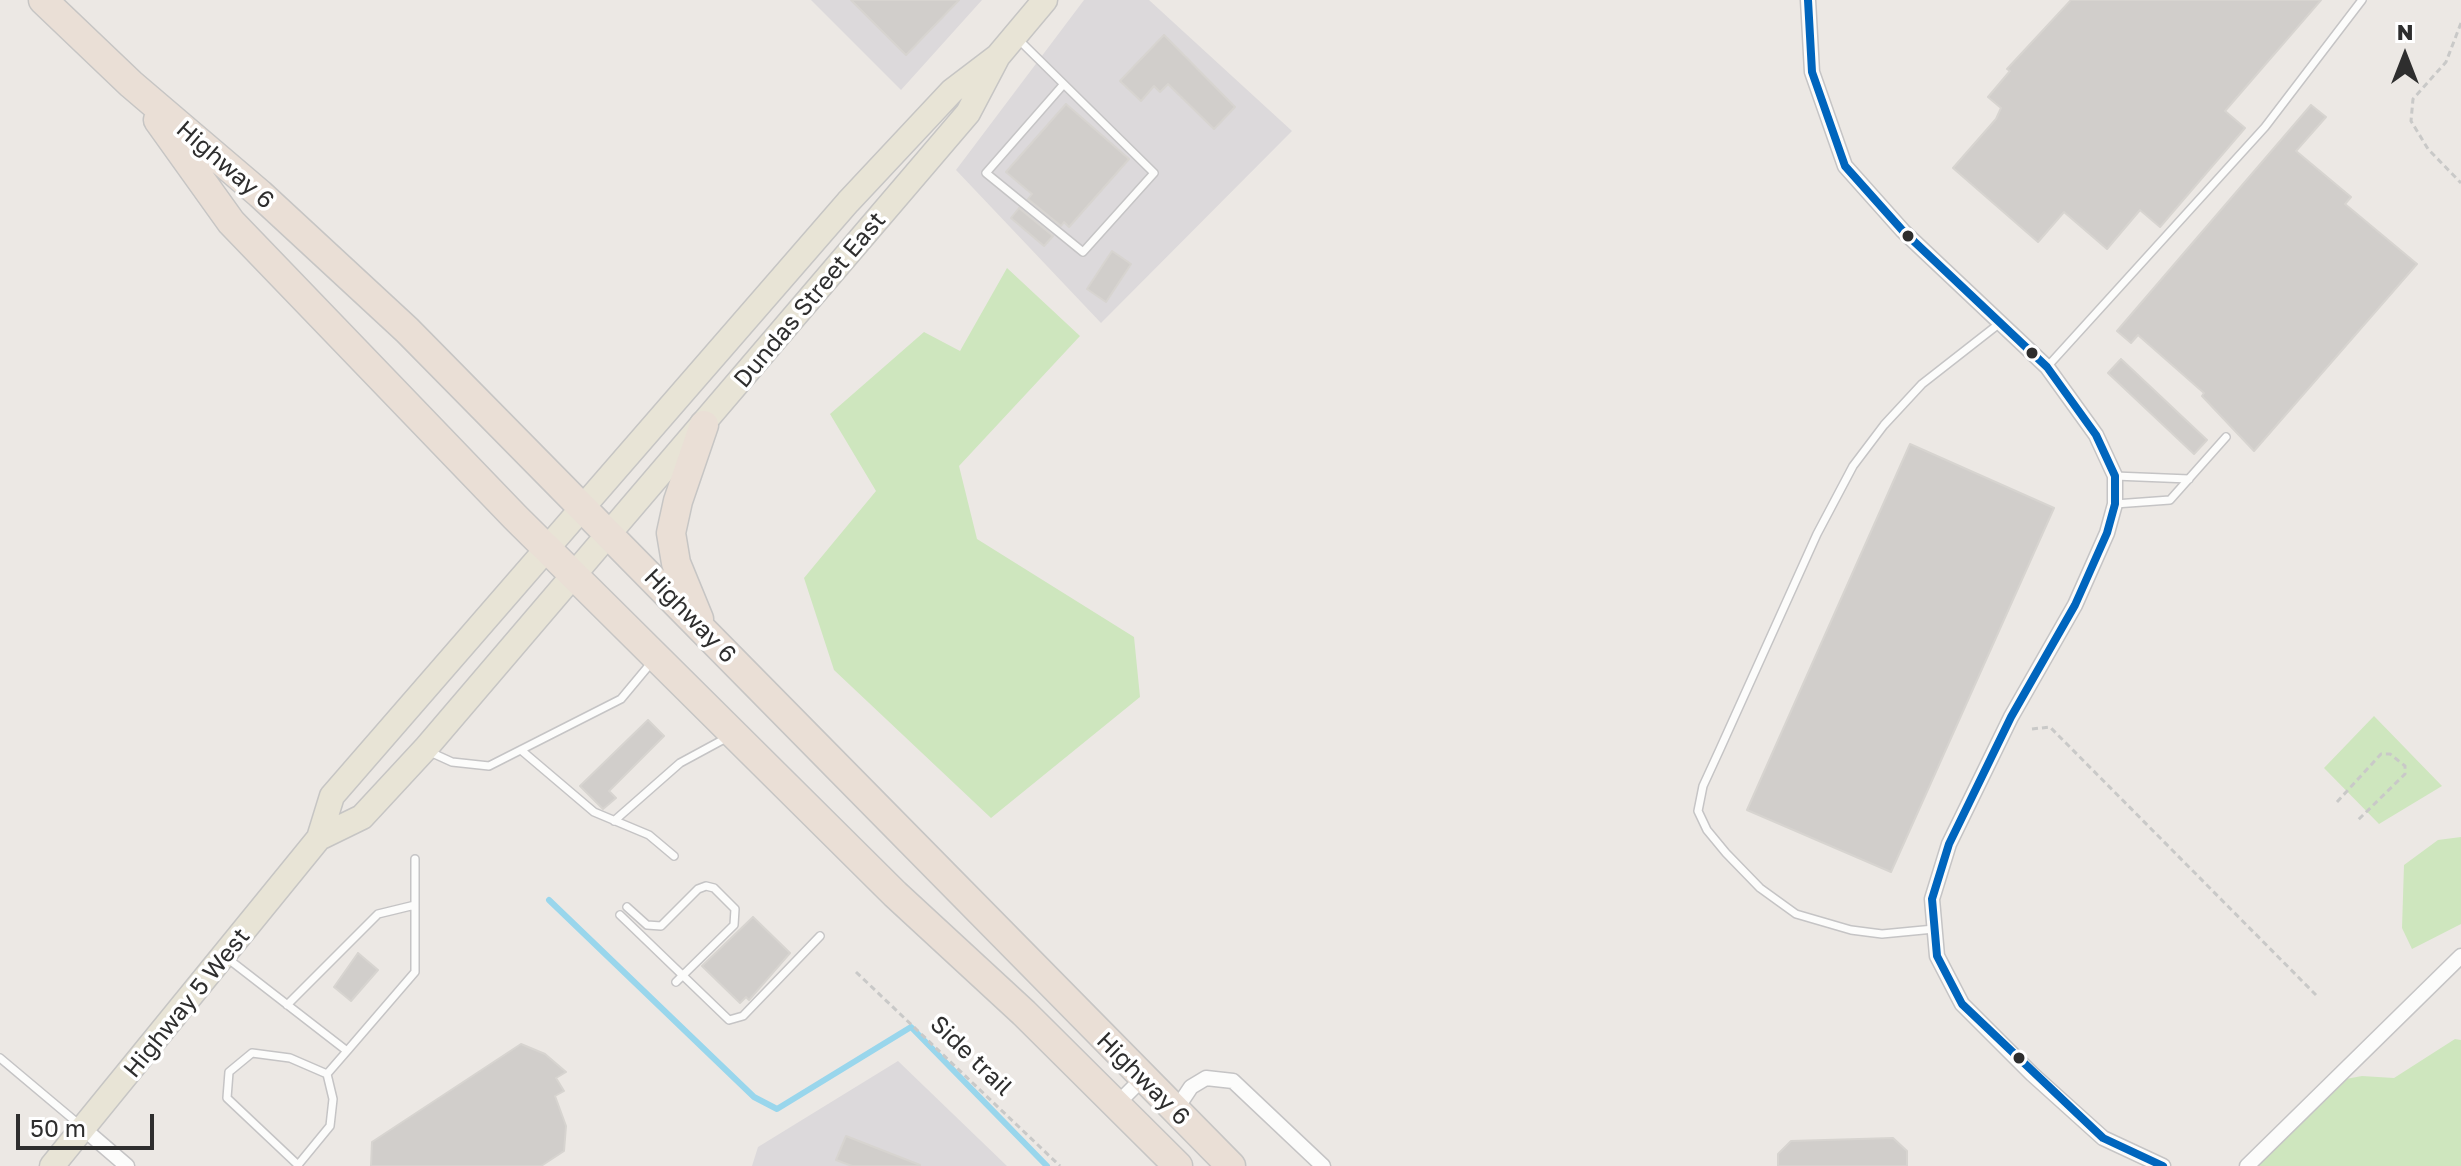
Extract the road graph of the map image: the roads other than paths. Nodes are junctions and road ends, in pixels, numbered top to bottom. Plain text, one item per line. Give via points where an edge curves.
1 (43, 0) edge
2 (1045, 0) edge
3 (1808, 0) edge
4 (2362, 0) edge
5 (1014, 36) junction
6 (998, 56) junction
7 (131, 84) junction
8 (1063, 85) junction
9 (2000, 323) junction
10 (2047, 367) junction
11 (704, 425) junction
12 (2226, 437) dead end
13 (2115, 476) junction
14 (2189, 479) junction
15 (2115, 504) junction
16 (582, 505) junction
17 (609, 534) junction
18 (546, 548) junction
19 (574, 574) junction
20 (706, 634) junction
21 (656, 658) junction
22 (734, 734) junction
23 (425, 749) junction
24 (521, 750) junction
25 (614, 821) junction
26 (319, 838) junction
27 (674, 856) dead end
28 (415, 859) dead end
29 (415, 905) junction
30 (627, 907) dead end
31 (620, 915) dead end
32 (1935, 929) junction
33 (820, 936) dead end
34 (2461, 956) edge
35 (225, 957) junction
36 (679, 979) junction
37 (287, 1005) junction
38 (347, 1051) junction
39 (0, 1058) edge
40 (327, 1074) junction
41 (1142, 1079) junction
42 (1116, 1105) junction
43 (1174, 1111) junction
44 (84, 1129) junction
45 (2136, 1161) edge
46 (52, 1166) edge
47 (127, 1166) edge
48 (1178, 1166) edge
49 (1231, 1166) edge
50 (1323, 1166) edge
51 (2163, 1166) edge
52 (2247, 1166) edge

1 - 7 highway, Highway 6
2 - 5 main road, Dundas Street East
3 - 9 street via 1812,72 1845,166 1903,231
4 - 10 lane via 2265,127
5 - 6 main road, Dundas Street East
5 - 8 lane
6 - 11 main road, Dundas Street East via 968,113
6 - 16 main road, Dundas Street East via 952,91 848,202
7 - 16 highway, Highway 6 via 407,330
7 - 18 highway, Highway 6 via 231,222
8 - 8 lane via 1154,173 1083,252 986,173
9 - 10 street
9 - 32 lane via 1922,384 1853,466 1703,786 1698,811 1726,853 1760,888 1796,914 1882,934
10 - 13 street via 2096,435
11 - 17 main road, Dundas Street East
11 - 20 highway via 671,533 676,563
12 - 14 lane
13 - 14 lane
13 - 15 street
14 - 15 lane via 2170,500
15 - 32 street via 2075,605 2011,717 1949,844 1932,899
16 - 17 highway, Highway 6
16 - 18 main road, Dundas Street East
17 - 19 main road, Dundas Street East
17 - 20 highway, Highway 6
18 - 19 highway, Highway 6
18 - 26 main road, Highway 5 West via 332,796
19 - 21 highway, Highway 6
19 - 23 main road, Highway 5 West
20 - 41 highway, Highway 6
21 - 22 highway, Highway 6
21 - 24 lane via 621,699
22 - 25 lane via 680,763
22 - 42 highway, Highway 6
23 - 24 lane via 452,762 489,766
23 - 26 main road, Highway 5 West via 362,817
24 - 25 lane via 594,812
25 - 27 lane via 649,835
26 - 35 main road, Highway 5 West
28 - 29 lane
29 - 37 lane via 378,914
29 - 38 lane via 415,972
30 - 36 lane via 647,925 661,926 706,886 735,909 734,925
31 - 36 lane
32 - 45 street via 1937,956 1962,1004 2103,1138
33 - 36 lane via 736,1021
34 - 52 street
35 - 37 lane
35 - 44 main road, Highway 5 West
37 - 38 lane
38 - 40 lane
39 - 44 lane
40 - 40 lane via 333,1099 330,1126 298,1165 227,1098 229,1072 252,1053 290,1058
41 - 42 street
41 - 43 highway, Highway 6
42 - 48 highway, Highway 6
43 - 49 highway, Highway 6
43 - 50 street via 1191,1087 1206,1078 1233,1081
44 - 46 main road, Highway 5 West
44 - 47 street
45 - 51 street

